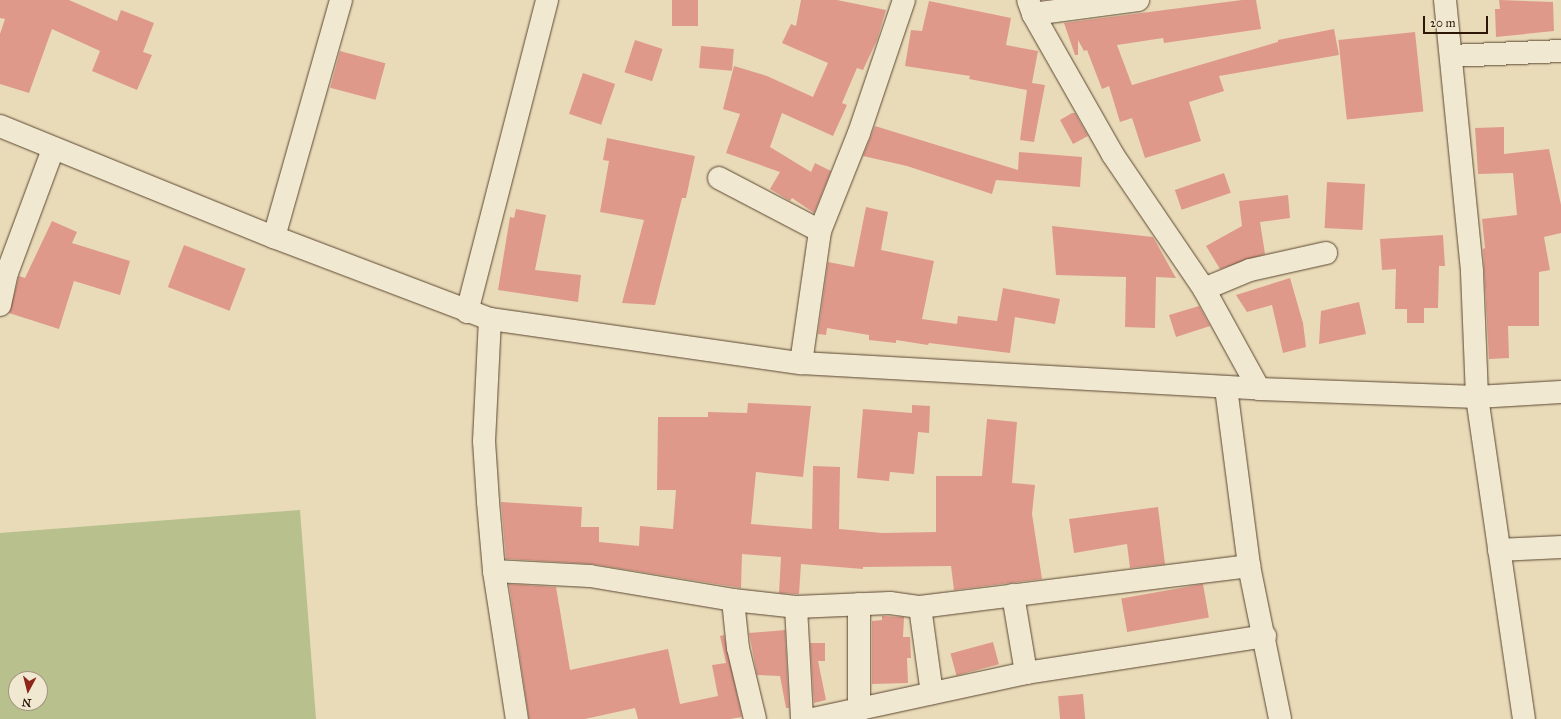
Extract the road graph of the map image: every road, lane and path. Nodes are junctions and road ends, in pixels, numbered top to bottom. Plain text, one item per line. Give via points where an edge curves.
1 (341, 0) edge
2 (547, 0) edge
3 (904, 0) edge
4 (1138, 0) edge
5 (1445, 0) edge
6 (1030, 7) edge
7 (1561, 51) edge
8 (1451, 56) junction
9 (0, 126) edge
10 (54, 149) junction
11 (719, 178) dead end
12 (820, 231) junction
13 (274, 237) junction
14 (1326, 253) dead end
15 (1204, 289) junction
16 (0, 305) edge
17 (467, 312) junction
18 (490, 319) junction
19 (801, 363) junction
20 (1226, 388) junction
21 (1259, 389) junction
22 (1561, 392) edge
23 (1476, 397) junction
24 (1561, 547) edge
25 (1499, 550) junction
26 (1249, 566) junction
27 (494, 571) junction
28 (1013, 595) junction
29 (733, 600) junction
30 (859, 604) junction
31 (796, 607) junction
32 (920, 607) junction
33 (1264, 636) junction
34 (1026, 673) junction
35 (932, 693) junction
36 (859, 711) junction
37 (517, 719) edge
38 (755, 719) edge
39 (802, 719) edge
40 (813, 719) edge
41 (1280, 719) edge
42 (1524, 719) edge

1 - 13 street
2 - 17 street
3 - 12 street via 859,133
4 - 6 street
5 - 8 street
6 - 15 street via 1113,155
7 - 8 street
8 - 23 street via 1472,272
9 - 10 street
10 - 13 street
10 - 16 street via 7,273
11 - 12 street
12 - 19 street
13 - 17 street
14 - 15 street via 1250,270
15 - 21 street
17 - 18 street
18 - 19 street
18 - 27 street via 484,441
19 - 20 street
20 - 21 street
20 - 26 street
21 - 23 street
22 - 23 street
23 - 25 street
24 - 25 street
25 - 42 street
26 - 28 street
26 - 33 street
27 - 29 street via 590,576
27 - 37 street
28 - 32 street
28 - 34 street
29 - 31 street
29 - 38 street via 738,648
30 - 31 street
30 - 32 street via 890,603
30 - 36 street
31 - 39 street
32 - 35 street
33 - 34 street
33 - 41 street
34 - 35 street
35 - 36 street
36 - 40 street

